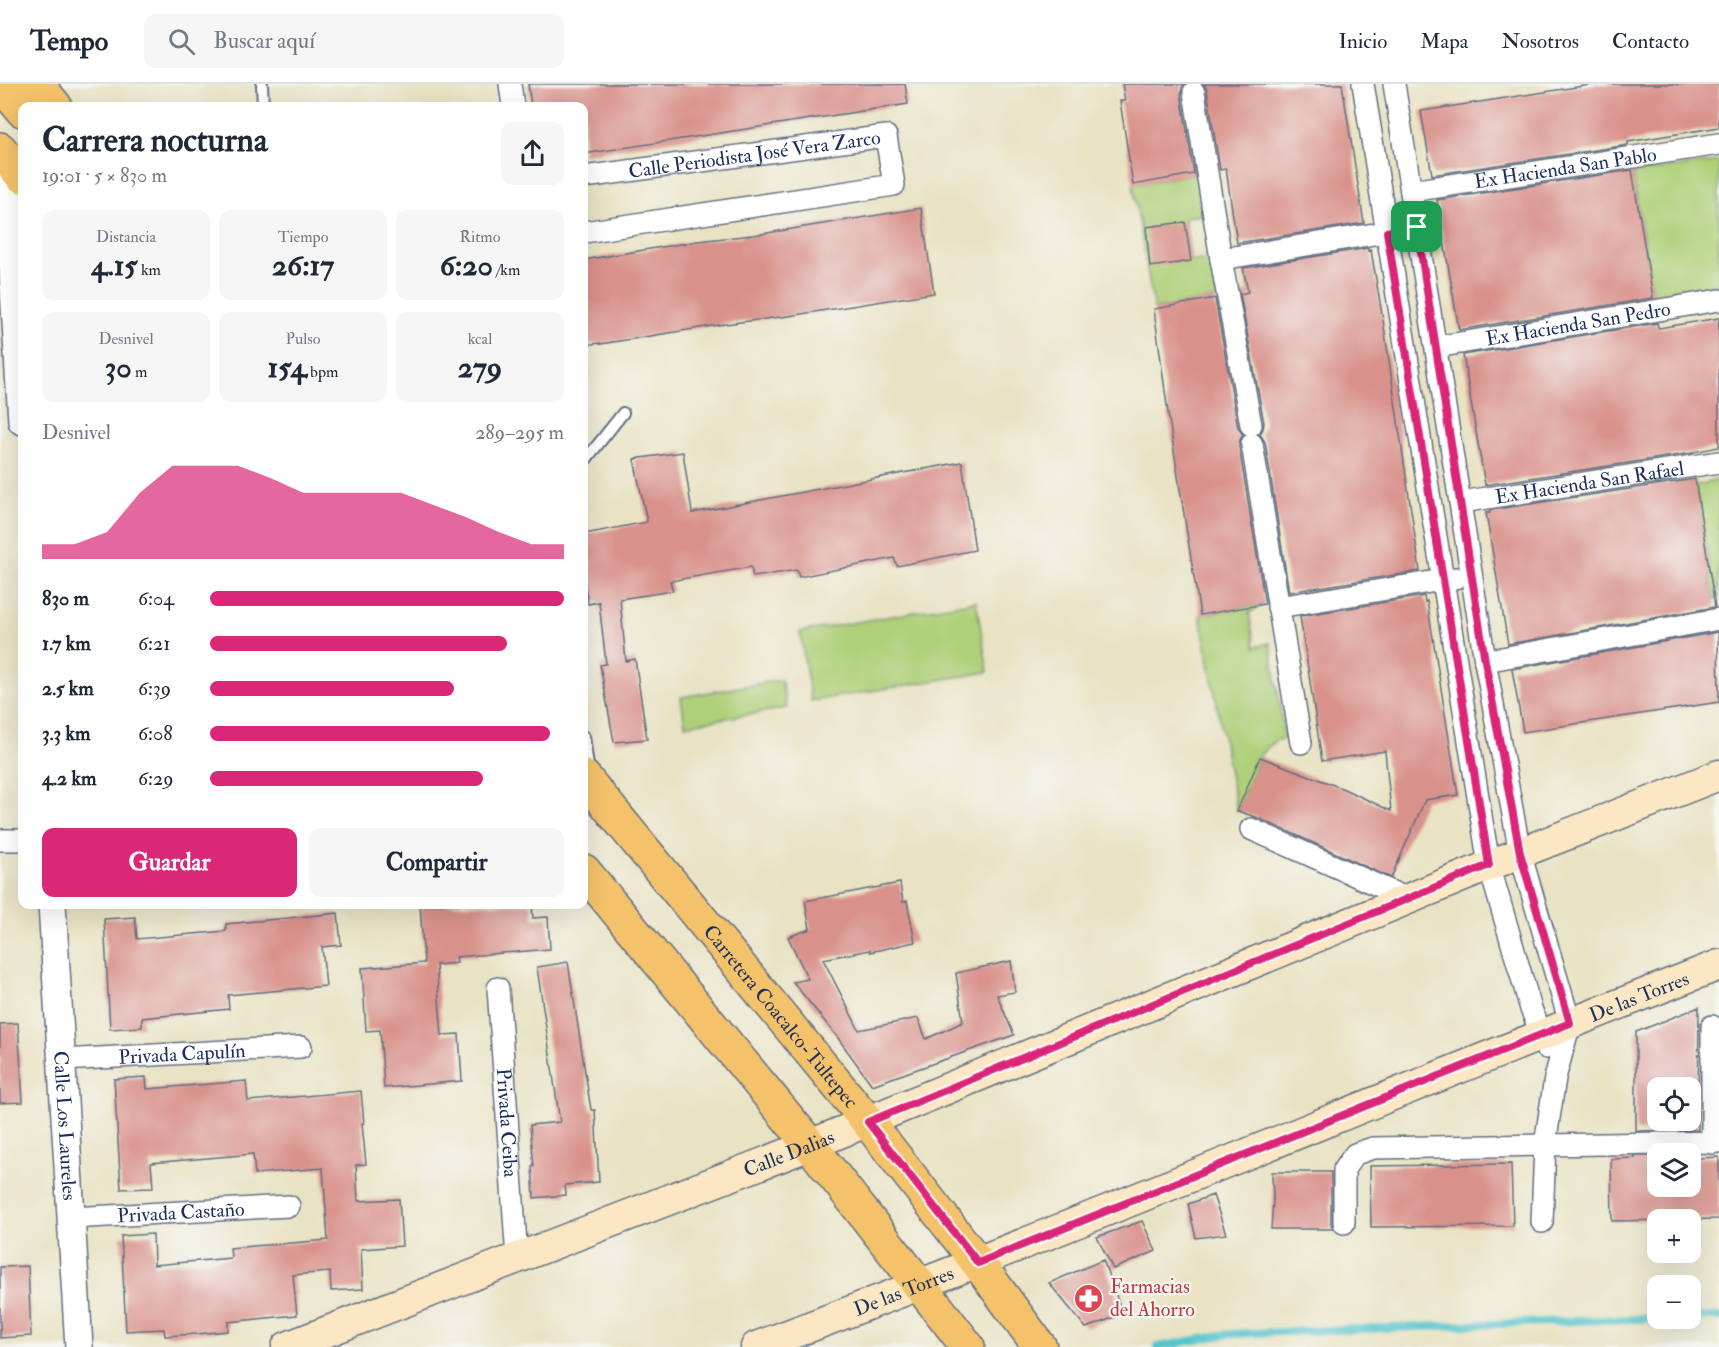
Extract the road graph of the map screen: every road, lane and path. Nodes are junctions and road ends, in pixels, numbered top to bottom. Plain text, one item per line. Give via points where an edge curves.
1 (1, 84) edge
2 (37, 84) edge
3 (262, 84) edge
4 (510, 84) edge
5 (1363, 84) edge
6 (1394, 84) edge
7 (1194, 92) dead end
8 (52, 102) edge
9 (263, 102) edge
10 (512, 102) edge
11 (18, 105) edge
12 (1719, 144) edge
13 (10, 161) edge
14 (588, 176) edge
15 (1412, 191) junction
16 (1417, 227) junction
17 (588, 231) edge
18 (1387, 232) junction
19 (0, 251) edge
20 (1221, 259) junction
21 (14, 285) junction
22 (1719, 300) edge
23 (1436, 346) junction
24 (18, 353) edge
25 (623, 413) dead end
26 (588, 457) edge
27 (1719, 462) edge
28 (1461, 502) junction
29 (1473, 576) junction
30 (1443, 580) junction
31 (1278, 607) junction
32 (1719, 619) edge
33 (1485, 661) junction
34 (1301, 743) dead end
35 (1719, 775) edge
36 (588, 783) edge
37 (1251, 829) dead end
38 (0, 840) edge
39 (18, 840) edge
40 (1520, 853) junction
41 (1489, 865) junction
42 (588, 876) edge
43 (1408, 899) junction
44 (52, 909) edge
45 (1719, 965) edge
46 (498, 988) dead end
47 (1570, 1023) junction
48 (1712, 1026) dead end
49 (1542, 1035) junction
50 (301, 1047) dead end
51 (62, 1060) junction
52 (1555, 1078) junction
53 (868, 1122) junction
54 (1715, 1142) edge
55 (810, 1145) junction
56 (1545, 1145) junction
57 (289, 1206) dead end
58 (71, 1218) junction
59 (1542, 1222) dead end
60 (1344, 1223) dead end
61 (517, 1258) junction
62 (978, 1263) junction
63 (920, 1286) junction
64 (79, 1347) edge
65 (287, 1347) edge
66 (758, 1347) edge
67 (968, 1347) edge
68 (1040, 1347) edge

1 - 11 main road
2 - 8 main road
3 - 9 lane
4 - 10 street
5 - 18 street
6 - 15 street
7 - 20 street
12 - 15 street, Ex Hacienda San Pablo
13 - 21 street
14 - 17 street, Calle Periodista José Vera Zarco via 886,136 894,186
15 - 16 street
16 - 18 street
16 - 23 street
18 - 20 street
18 - 30 street
19 - 21 street
20 - 31 street
21 - 24 street
22 - 23 street, Ex Hacienda San Pedro
23 - 28 street
25 - 26 lane
27 - 28 street, Ex Hacienda San Rafael
28 - 29 street
29 - 30 street
29 - 33 street
30 - 31 street
30 - 41 street
31 - 34 street
32 - 33 street
33 - 40 street
35 - 40 main road, Calle Dalias
36 - 53 main road, Carretera Coacalco-Tultepec
37 - 43 street
38 - 39 street
40 - 41 main road, Calle Dalias
40 - 47 street
41 - 43 main road, Calle Dalias
41 - 49 street
42 - 55 main road
43 - 53 main road, Calle Dalias
44 - 51 street, Calle Los Laureles
45 - 47 main road, De las Torres
46 - 61 street, Privada Ceiba
47 - 49 main road, De las Torres
47 - 52 street
48 - 54 street
49 - 52 street
49 - 62 main road, De las Torres
50 - 51 street, Privada Capulín
51 - 58 street, Calle Los Laureles
52 - 56 street
53 - 55 main road, Calle Dalias
53 - 62 main road, Carretera Coacalco-Tultepec
54 - 56 street
55 - 61 main road, Calle Dalias
55 - 63 main road
56 - 59 street
56 - 60 street via 1373,1148 1354,1154 1344,1169
57 - 58 street, Privada Castaño
58 - 64 street, Calle Los Laureles
61 - 65 main road, Calle Dalias
62 - 63 main road, De las Torres
62 - 68 main road, Carretera Coacalco-Tultepec
63 - 66 main road, De las Torres
63 - 67 main road

